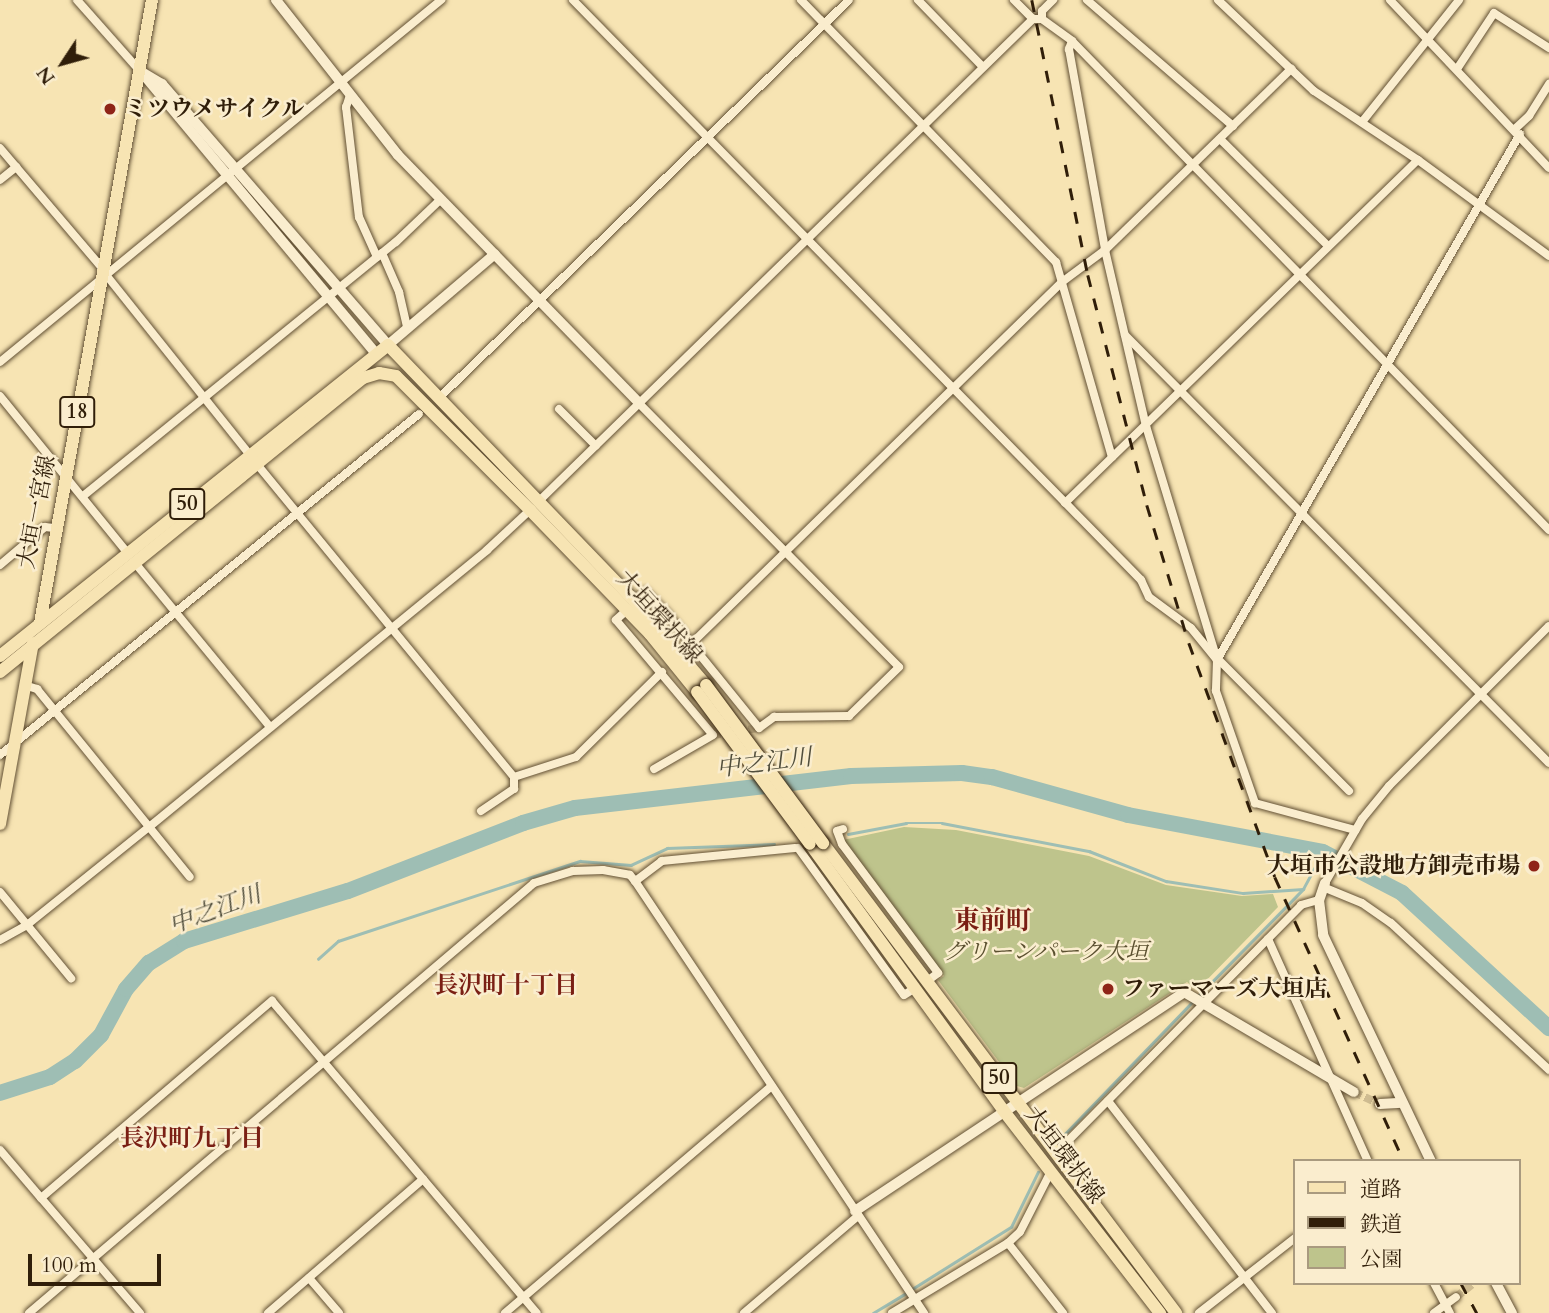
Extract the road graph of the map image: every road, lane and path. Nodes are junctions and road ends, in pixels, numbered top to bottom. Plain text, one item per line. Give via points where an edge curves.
1 (78, 0) edge
2 (152, 0) edge
3 (276, 0) edge
4 (441, 0) edge
5 (573, 0) edge
6 (801, 0) edge
7 (849, 0) edge
8 (918, 0) edge
9 (1014, 0) edge
10 (1053, 0) edge
11 (1087, 0) edge
12 (1218, 0) edge
13 (1390, 0) edge
14 (1459, 0) edge
15 (1037, 19) junction
16 (824, 24) junction
17 (1072, 41) junction
18 (1429, 41) junction
19 (1549, 48) edge
20 (983, 67) junction
21 (1291, 69) junction
22 (1457, 69) junction
23 (140, 71) junction
24 (342, 82) junction
25 (1549, 84) edge
26 (1546, 94) edge
27 (350, 95) junction
28 (1362, 122) junction
29 (923, 126) junction
30 (1233, 126) junction
31 (1518, 131) junction
32 (708, 138) junction
33 (1220, 139) junction
34 (0, 148) edge
35 (1418, 160) junction
36 (1192, 166) junction
37 (16, 167) junction
38 (237, 167) junction
39 (1549, 168) edge
40 (226, 176) junction
41 (0, 180) edge
42 (441, 199) junction
43 (1481, 205) junction
44 (807, 240) junction
45 (1328, 246) junction
46 (1105, 250) junction
47 (495, 254) junction
48 (379, 255) junction
49 (1549, 256) edge
50 (103, 275) junction
51 (1299, 275) junction
52 (1062, 282) junction
53 (340, 287) junction
54 (328, 296) junction
55 (541, 301) junction
56 (407, 328) junction
57 (1125, 335) junction
58 (388, 345) junction
59 (376, 354) junction
60 (0, 362) edge
61 (1385, 364) junction
62 (396, 376) junction
63 (363, 378) junction
64 (953, 388) junction
65 (1183, 390) junction
66 (0, 396) edge
67 (205, 398) junction
68 (439, 398) junction
69 (639, 403) junction
70 (559, 409) dead end
71 (419, 414) dead end
72 (1146, 426) junction
73 (596, 446) junction
74 (1112, 457) junction
75 (253, 459) junction
76 (64, 473) junction
77 (83, 496) junction
78 (1065, 503) junction
79 (534, 506) junction
80 (1301, 512) junction
81 (298, 513) junction
82 (54, 528) junction
83 (1549, 530) edge
84 (785, 551) junction
85 (127, 552) junction
86 (135, 563) junction
87 (0, 565) edge
88 (631, 606) junction
89 (176, 612) junction
90 (41, 622) junction
91 (1549, 626) edge
92 (391, 628) junction
93 (34, 640) junction
94 (692, 643) junction
95 (2, 651) edge
96 (1217, 659) junction
97 (0, 672) edge
98 (662, 672) junction
99 (24, 685) junction
100 (1482, 695) junction
101 (55, 711) junction
102 (270, 727) junction
103 (14, 743) junction
104 (0, 755) edge
105 (1549, 763) edge
106 (654, 769) dead end
107 (514, 777) junction
108 (1349, 791) dead end
109 (481, 811) dead end
110 (0, 824) edge
111 (149, 827) junction
112 (843, 829) dead end
113 (1353, 834) junction
114 (806, 845) junction
115 (190, 877) dead end
116 (635, 881) junction
117 (1324, 885) junction
118 (0, 892) edge
119 (1318, 900) junction
120 (27, 926) junction
121 (1268, 939) junction
122 (0, 940) edge
123 (71, 978) dead end
124 (920, 985) junction
125 (1202, 1003) junction
126 (323, 1061) junction
127 (1549, 1070) edge
128 (1333, 1081) junction
129 (772, 1086) junction
130 (1354, 1092) tunnel mouth
131 (1016, 1101) junction
132 (1108, 1101) junction
133 (1402, 1103) junction
134 (1380, 1104) tunnel mouth
135 (1003, 1110) junction
136 (0, 1150) edge
137 (1055, 1154) junction
138 (1367, 1159) edge
139 (1430, 1159) edge
140 (1050, 1173) junction
141 (423, 1179) junction
142 (41, 1198) junction
143 (857, 1213) junction
144 (1294, 1239) edge
145 (1008, 1243) junction
146 (93, 1259) junction
147 (1244, 1277) junction
148 (309, 1278) junction
149 (1435, 1285) edge
150 (1497, 1285) edge
151 (524, 1297) junction
152 (1457, 1297) tunnel mouth
153 (914, 1300) junction
154 (1445, 1304) junction
155 (29, 1313) edge
156 (139, 1313) edge
157 (268, 1313) edge
158 (339, 1313) edge
159 (505, 1313) edge
160 (537, 1313) edge
161 (744, 1313) edge
162 (892, 1313) edge
163 (924, 1313) edge
164 (1063, 1313) edge
165 (1160, 1313) edge
166 (1176, 1313) edge
167 (1199, 1313) edge
168 (1272, 1313) edge
169 (1434, 1313) edge
170 (1450, 1313) edge
171 (1512, 1313) edge

1 - 23 street
2 - 23 main road, 大垣一宮線 / 18
3 - 24 street
4 - 24 street
5 - 32 street
6 - 16 street
7 - 16 street
8 - 20 street
9 - 15 street
10 - 15 street
11 - 30 street
12 - 21 street
13 - 18 street
14 - 18 street
15 - 17 street
15 - 20 street
16 - 29 street
16 - 32 street
17 - 36 street
17 - 46 street via 1069,49
18 - 22 street
18 - 28 street
19 - 22 street via 1494,13
20 - 29 street
21 - 28 street via 1314,91
21 - 30 street
22 - 31 street
23 - 38 street via 162,84
23 - 40 street
23 - 50 main road, 大垣一宮線 / 18
24 - 27 street
24 - 38 street
25 - 26 street
26 - 31 street
27 - 42 street
27 - 48 street via 346,107 359,217
28 - 35 street
29 - 44 street
29 - 52 street via 1056,262
30 - 33 street
31 - 39 street
31 - 43 street
32 - 44 street
32 - 55 street
33 - 36 street
33 - 45 street
34 - 37 street
35 - 43 street
35 - 45 street
36 - 46 street
36 - 51 street
37 - 41 street
37 - 50 street
38 - 40 street
38 - 53 street
40 - 50 street
40 - 54 street
42 - 47 street
42 - 48 street
43 - 49 street
43 - 61 street
44 - 64 street
44 - 69 street
45 - 51 street
46 - 52 street
46 - 57 street
47 - 55 street
47 - 56 street
48 - 53 street
48 - 56 street via 399,292
50 - 60 street
50 - 67 street
50 - 76 main road, 大垣一宮線 / 18
51 - 61 street
51 - 65 street
52 - 64 street
52 - 74 street
53 - 54 street
53 - 58 street
54 - 59 street
54 - 67 street
55 - 68 street
55 - 69 street
56 - 58 street
57 - 65 street
57 - 72 street
58 - 59 main road, 50
58 - 68 main road, 大垣環状線 / 50
59 - 62 main road, 50
59 - 63 main road, 50
59 - 75 main road, 50
61 - 80 street
61 - 83 street
62 - 63 main road via 379,373
62 - 79 main road, 大垣環状線 / 50
63 - 75 main road, 50
64 - 78 street
64 - 84 street
65 - 72 street
65 - 80 street
66 - 76 street
67 - 75 street
67 - 77 street
68 - 79 main road, 大垣環状線 / 50
69 - 73 street
69 - 84 street
70 - 73 street
71 - 81 street
72 - 74 street
72 - 96 street
73 - 79 street
74 - 78 street
75 - 81 street
75 - 85 main road, 50
75 - 86 main road, 50
76 - 77 street
76 - 82 main road, 大垣一宮線 / 18
77 - 85 street
78 - 96 street via 1140,580 1149,597 1191,628
79 - 88 main road, 大垣環状線 / 50
79 - 92 street
80 - 96 street
80 - 100 street
81 - 89 street
81 - 92 street
82 - 87 street via 45,527
82 - 90 main road, 大垣一宮線 / 18
84 - 94 street
84 - 94 street via 899,667 889,677 849,716 774,717 758,728
85 - 90 main road, 50
86 - 89 street
86 - 93 main road, 50
88 - 94 street via 645,592
88 - 98 street via 616,620
88 - 114 main road, 大垣環状線 / 50, bridge via 702,689
89 - 101 street
89 - 102 street
90 - 93 main road, 大垣一宮線 / 18
90 - 95 main road, 50
91 - 100 street
92 - 102 street
92 - 107 street
93 - 97 main road, 50
93 - 99 main road, 大垣一宮線 / 18
96 - 108 street
96 - 113 street via 1216,691 1255,803
98 - 106 street via 713,735
98 - 107 street via 576,757
99 - 101 street via 37,689
99 - 103 main road, 大垣一宮線 / 18
100 - 105 street
100 - 113 street via 1369,808
101 - 103 street
101 - 111 street
102 - 111 street
103 - 104 street
103 - 110 main road, 大垣一宮線 / 18
107 - 109 street via 514,789
111 - 115 street
111 - 120 street
112 - 124 street via 837,831 842,844 938,973
113 - 117 street
114 - 116 street via 662,861
114 - 124 main road, 大垣環状線 / 50
114 - 124 street via 904,995
116 - 126 street via 629,875 603,870 573,871 534,883
116 - 129 street
117 - 119 street
117 - 127 street via 1391,923
118 - 120 street
119 - 121 street via 1301,905
119 - 133 street via 1323,935
120 - 122 street
120 - 123 street
121 - 125 street
121 - 128 street
124 - 131 main road, 大垣環状線 / 50
124 - 135 main road, 大垣環状線 / 50
125 - 128 street
125 - 131 street via 1184,992
125 - 132 street
126 - 141 street
126 - 142 street via 272,1001
126 - 146 street
128 - 130 street
128 - 138 street
129 - 143 street
129 - 151 street
131 - 135 street
131 - 137 main road, 大垣環状線 / 50
132 - 137 street
132 - 147 street
133 - 134 street
133 - 139 street
135 - 140 main road, 大垣環状線 / 50
135 - 143 street
136 - 142 street
137 - 166 main road, 大垣環状線 / 50
140 - 145 street via 1020,1232
140 - 165 main road, 大垣環状線 / 50
141 - 148 street
141 - 151 street
142 - 146 street
143 - 153 street
143 - 161 street
144 - 147 street
145 - 153 street
145 - 164 street
146 - 155 street
146 - 156 street
147 - 167 street
147 - 168 street
148 - 157 street
148 - 158 street
149 - 154 street
150 - 171 street
151 - 159 street
151 - 160 street
152 - 154 street
153 - 162 street
153 - 163 street
154 - 169 street
154 - 170 street

